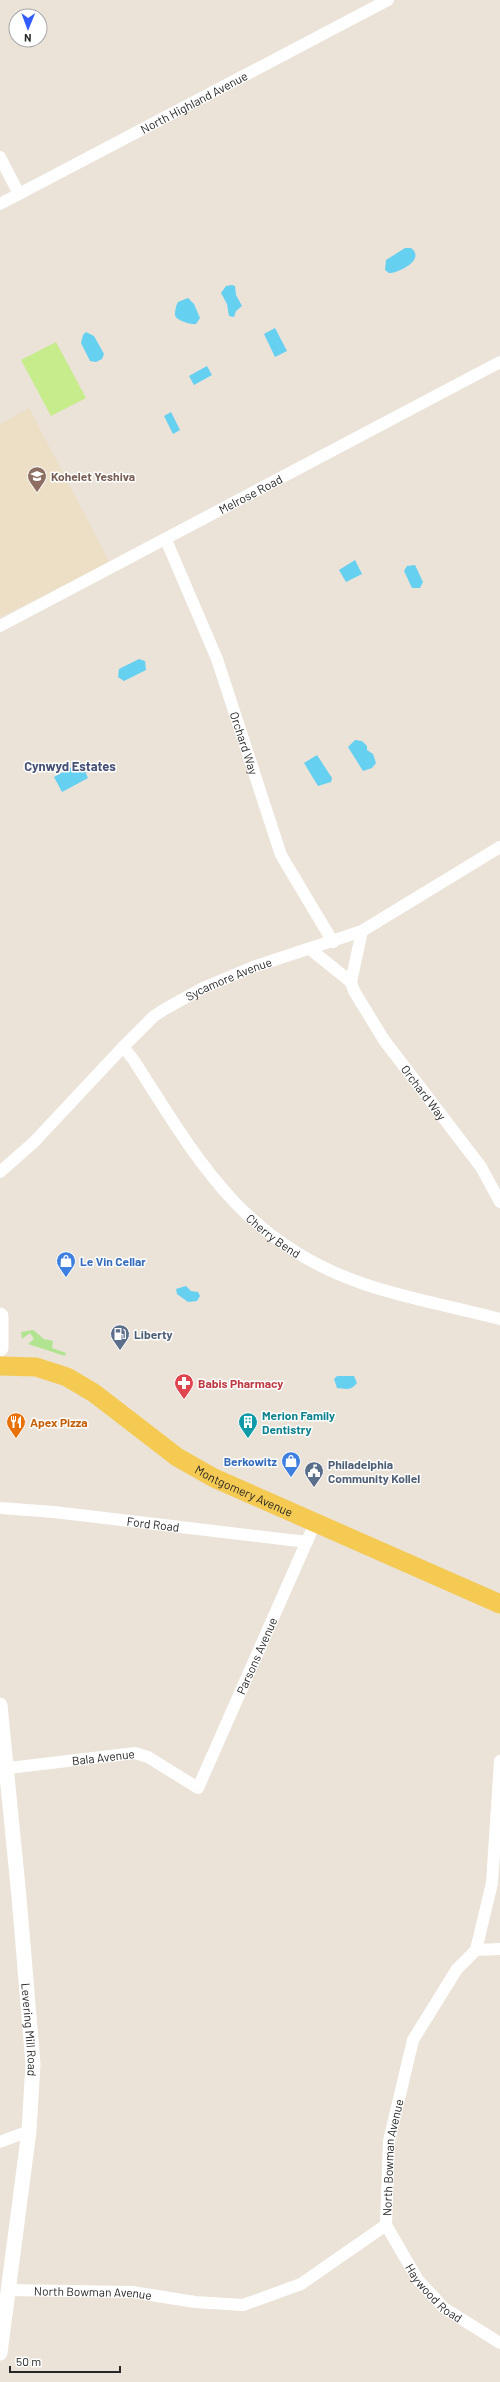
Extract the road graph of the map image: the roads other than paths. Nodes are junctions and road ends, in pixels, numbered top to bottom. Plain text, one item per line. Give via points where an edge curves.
1 (388, 0) edge
2 (0, 157) edge
3 (19, 194) junction
4 (0, 204) edge
5 (500, 362) edge
6 (166, 540) junction
7 (0, 626) edge
8 (500, 847) edge
9 (362, 931) junction
10 (333, 942) junction
11 (310, 949) junction
12 (351, 982) junction
13 (123, 1047) junction
14 (0, 1172) edge
15 (500, 1202) edge
16 (0, 1316) edge
17 (500, 1319) edge
18 (0, 1348) edge
19 (0, 1366) edge
20 (0, 1508) edge
21 (315, 1523) junction
22 (306, 1542) junction
23 (500, 1604) edge
24 (0, 1705) edge
25 (500, 1761) edge
26 (3, 1768) edge
27 (198, 1788) joint
28 (500, 1949) edge
29 (476, 1950) junction
30 (29, 2131) junction
31 (0, 2142) edge
32 (386, 2225) junction
33 (8, 2290) junction
34 (500, 2343) edge
35 (0, 2353) edge

1 - 3 street, North Highland Avenue
2 - 3 street
3 - 4 street, North Highland Avenue
5 - 6 street, Melrose Road
6 - 7 street, Melrose Road
6 - 10 street, Orchard Way via 217,659 281,855
8 - 9 street, Sycamore Avenue
9 - 10 street, Sycamore Avenue
9 - 12 street
10 - 11 street, Sycamore Avenue
11 - 12 street, Orchard Way
11 - 13 street, Sycamore Avenue via 253,967 203,988 154,1016
12 - 15 street, Orchard Way via 384,1040 481,1168
13 - 14 street, Sycamore Avenue via 34,1142
13 - 17 street, Cherry Bend via 208,1173 230,1200 267,1234 319,1265 366,1285
16 - 18 main road
19 - 21 main road, Montgomery Avenue via 36,1367 67,1378 94,1393 197,1469
20 - 22 street, Ford Road
21 - 22 street, Parsons Avenue
21 - 23 main road, Montgomery Avenue
22 - 27 street, Parsons Avenue
24 - 26 street, Levering Mill Road
25 - 29 street via 492,1883
26 - 27 street, Bala Avenue via 135,1754 148,1757
26 - 30 street, Levering Mill Road via 33,2064
28 - 29 street
29 - 32 street, North Bowman Avenue via 458,1969 413,2040 389,2141
30 - 31 street
30 - 33 street, Levering Mill Road
32 - 33 street, North Bowman Avenue via 302,2284 243,2305 195,2302 132,2292
32 - 34 street, Haywood Road via 418,2280 444,2308
33 - 35 street, Levering Mill Road

